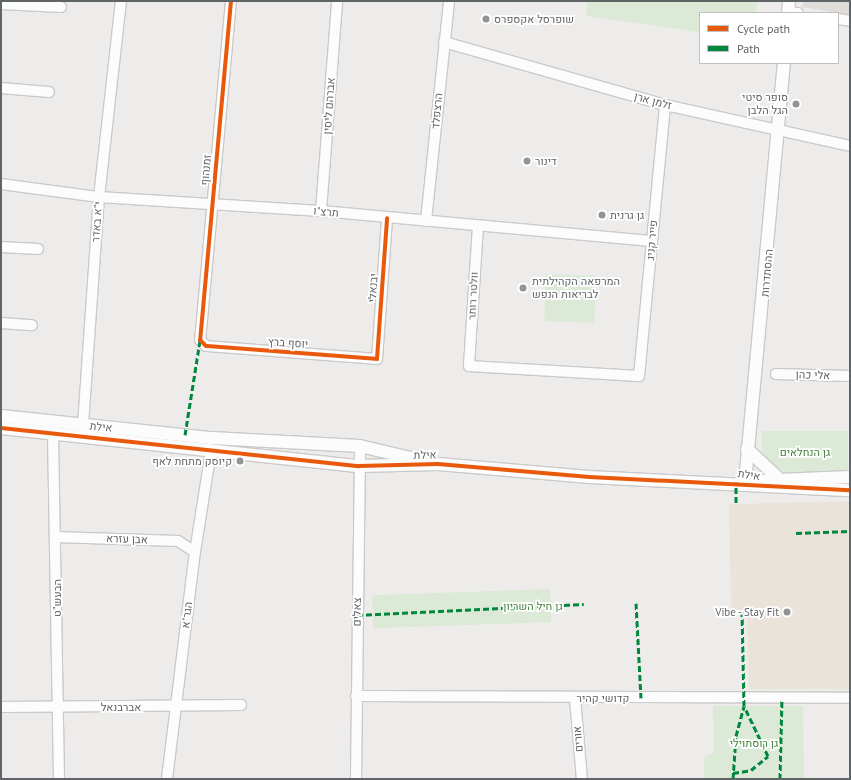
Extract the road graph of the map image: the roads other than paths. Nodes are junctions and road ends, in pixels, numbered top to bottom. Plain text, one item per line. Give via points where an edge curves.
1 (121, 1) edge
2 (231, 1) edge
3 (337, 1) edge
4 (449, 1) edge
5 (1, 4) edge
6 (61, 7) dead end
7 (839, 19) edge
8 (850, 21) edge
9 (444, 44) junction
10 (784, 64) edge
11 (1, 88) edge
12 (49, 92) dead end
13 (665, 105) junction
14 (778, 131) junction
15 (850, 146) edge
16 (1, 184) edge
17 (99, 197) junction
18 (212, 204) junction
19 (321, 212) junction
20 (387, 218) junction
21 (426, 221) junction
22 (478, 226) junction
23 (652, 241) junction
24 (1, 247) edge
25 (38, 249) dead end
26 (1, 323) edge
27 (32, 325) dead end
28 (200, 340) joint
29 (377, 358) joint
30 (776, 374) dead end
31 (639, 376) joint
32 (850, 376) edge
33 (1, 416) edge
34 (41, 421) junction
35 (83, 425) junction
36 (1, 428) edge
37 (53, 435) junction
38 (95, 439) junction
39 (226, 439) junction
40 (360, 446) junction
41 (747, 449) junction
42 (211, 451) junction
43 (438, 464) junction
44 (359, 466) junction
45 (777, 477) junction
46 (850, 477) edge
47 (745, 482) junction
48 (850, 490) edge
49 (56, 537) junction
50 (194, 552) junction
51 (356, 696) junction
52 (574, 698) junction
53 (850, 698) edge
54 (176, 706) junction
55 (241, 706) dead end
56 (1, 707) edge
57 (57, 707) junction
58 (59, 779) edge
59 (167, 779) edge
60 (356, 779) edge
61 (582, 779) edge

1 - 17 street, י"א באדר
2 - 18 street, זמנהוף
3 - 19 street, אברהם ליסין
4 - 9 street, הרצפלד
5 - 6 street
7 - 8 street
9 - 13 street, זלמן ארן
9 - 21 street, הרצפלד
10 - 14 street, ההסתדרות
11 - 12 street
13 - 14 street, זלמן ארן
13 - 23 street, פייר קניג
14 - 15 street, זלמן ארן
14 - 41 street, ההסתדרות via 757,374
16 - 17 street, תרצ"ו
17 - 18 street, תרצ"ו
17 - 35 street, י"א באדר
18 - 19 street, תרצ"ו
18 - 28 street, זמנהוף
19 - 20 street, תרצ"ו
20 - 21 street, תרצ"ו
20 - 29 street, יבנאלי
21 - 22 street, תרצ"ו
22 - 23 street, תרצ"ו
22 - 31 street, וולטר רותר via 469,366
23 - 31 street, פייר קניג
24 - 25 street
26 - 27 street
28 - 29 street, יוסף ברץ via 206,346
30 - 32 street, אלי כהן
33 - 34 street, אילת
34 - 35 street, אילת
34 - 37 street
35 - 38 street
35 - 39 street, אילת
36 - 37 street, אילת
37 - 38 street, אילת
37 - 49 street, הבעש"ט
38 - 42 street, אילת
39 - 40 street, אילת
39 - 42 street
40 - 43 street, אילת
40 - 44 street, צאלים
41 - 45 street via 755,461
41 - 47 street, ההסתדרות
42 - 44 street, אילת
42 - 50 street, הגר"א
43 - 44 street, אילת
43 - 47 street, אילת via 589,476
44 - 51 street, צאלים
45 - 46 street, אילת
45 - 47 street, אילת
47 - 48 street, אילת via 777,489
49 - 50 street, אבן עזרא via 178,541
49 - 57 street, הבעש"ט
50 - 54 street, הגר"א
51 - 52 street, קדושי קהיר
51 - 60 street, צאלים
52 - 53 street, קדושי קהיר
52 - 61 street, אורים
54 - 55 street, אברבנאל
54 - 57 street, אברבנאל
54 - 59 street, הגר"א
56 - 57 street, אברבנאל
57 - 58 street, הבעש"ט

